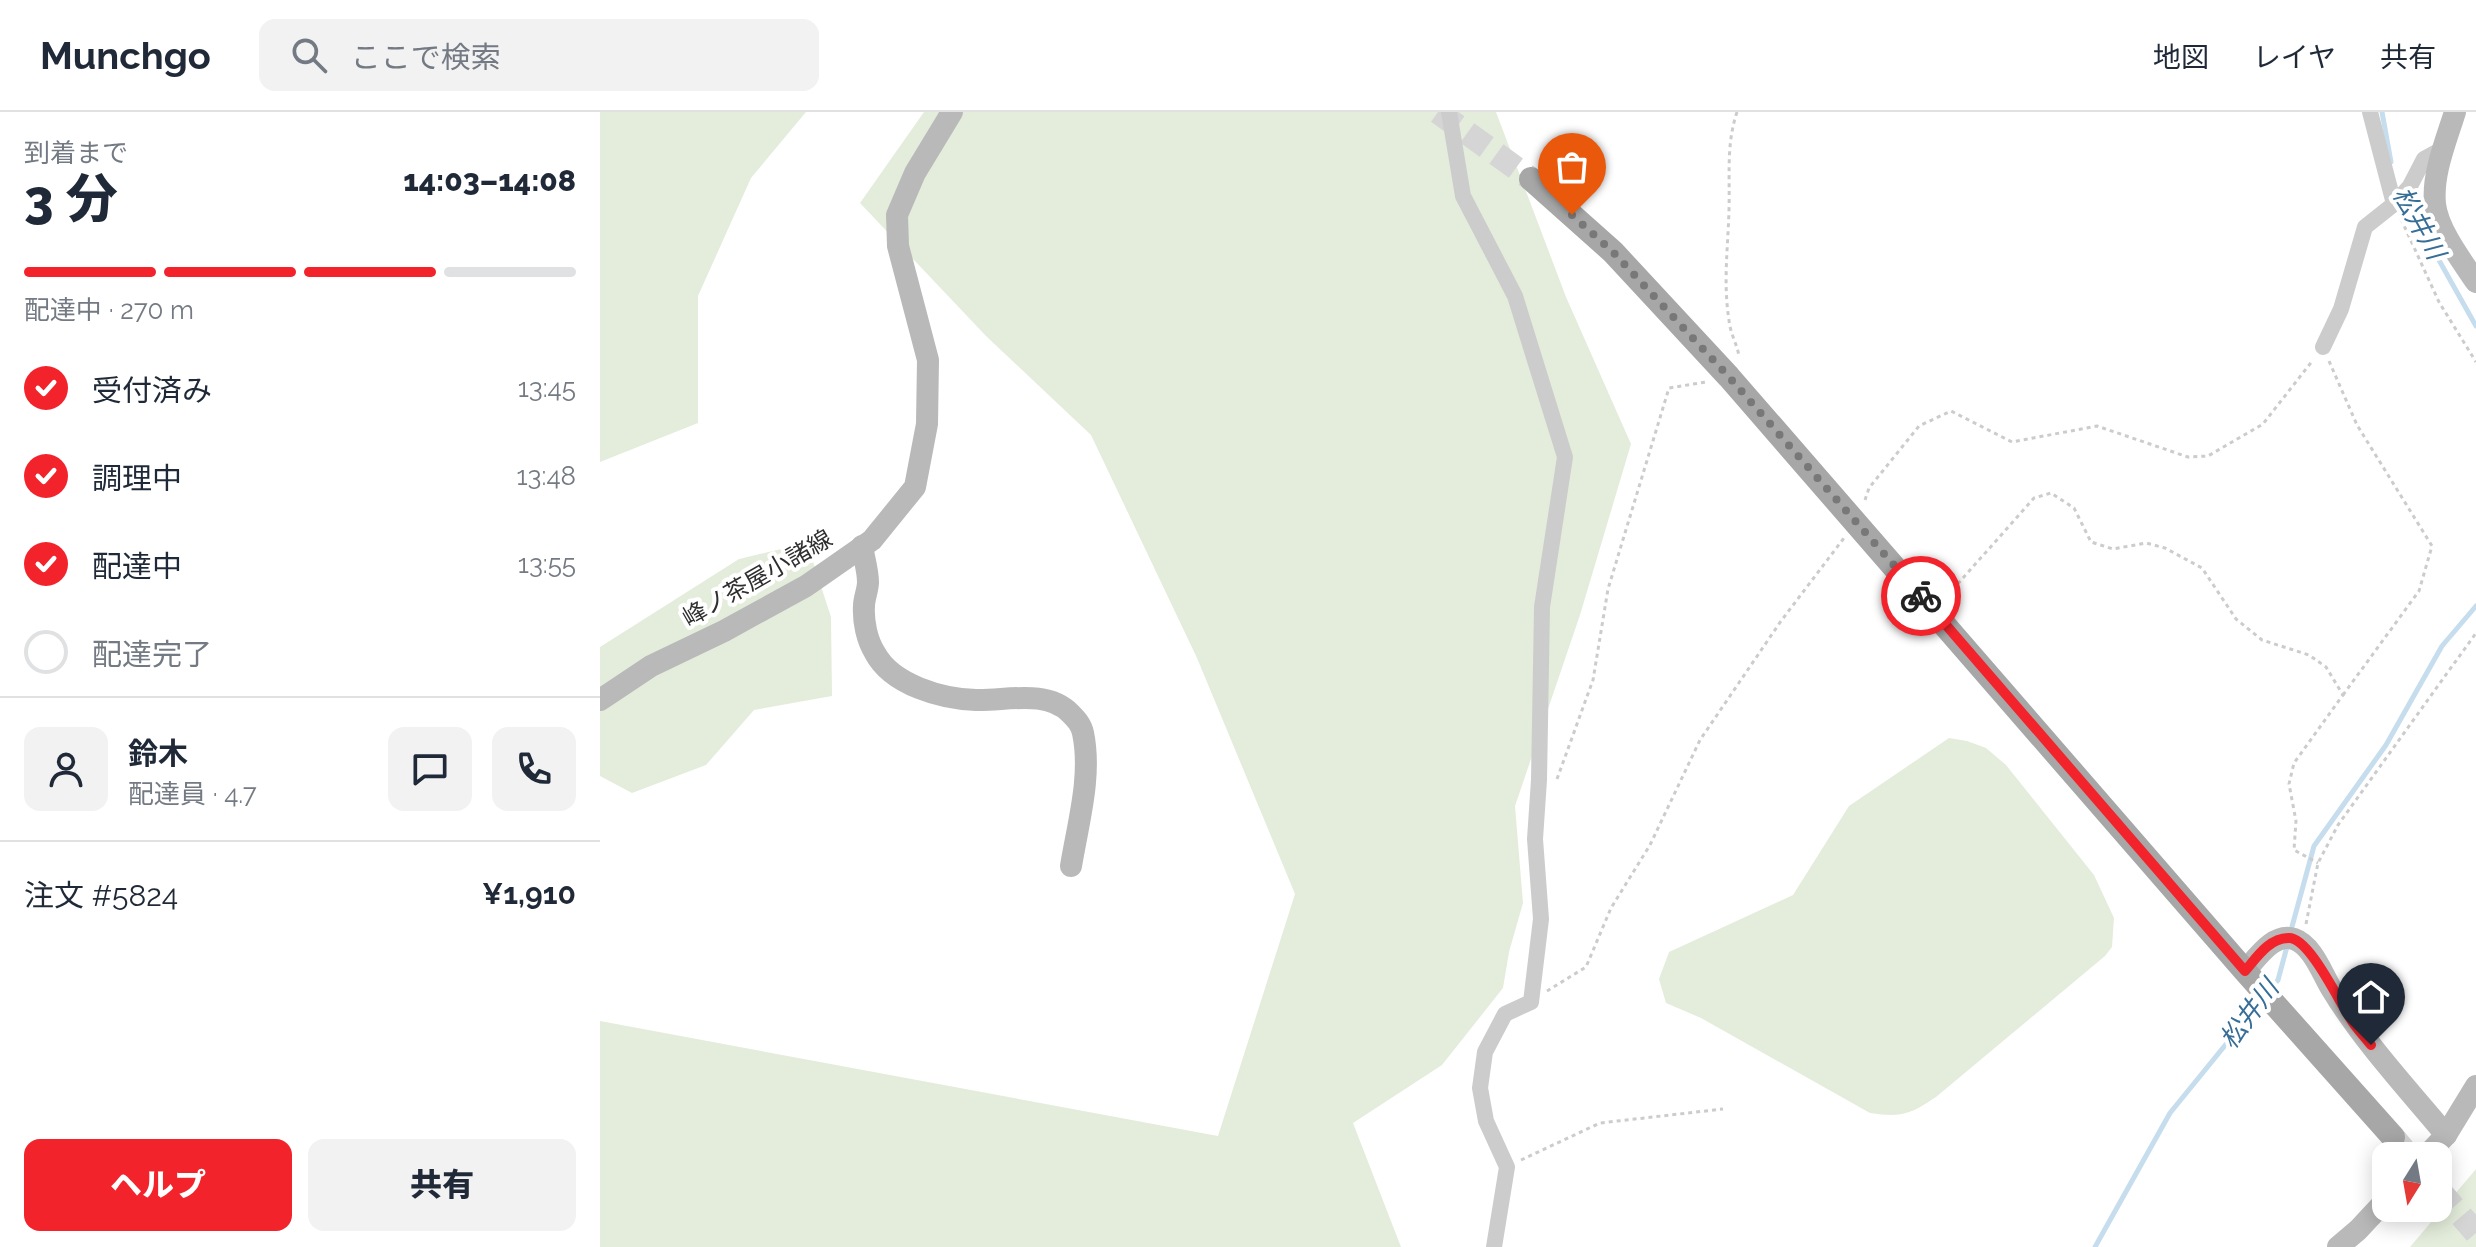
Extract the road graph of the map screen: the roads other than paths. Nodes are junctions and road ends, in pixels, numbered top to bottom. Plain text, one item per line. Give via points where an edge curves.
1 (952, 112) edge
2 (1449, 112) edge
3 (2370, 112) edge
4 (2455, 112) edge
5 (2444, 148) junction
6 (1531, 179) tunnel mouth
7 (2394, 204) junction
8 (2476, 282) edge
9 (2323, 347) road end
10 (862, 546) junction
11 (600, 700) edge
12 (1071, 866) dead end
13 (2245, 971) junction
14 (2476, 1086) edge
15 (2446, 1135) junction
16 (2393, 1137) tunnel mouth
17 (2439, 1142) edge
18 (2372, 1215) edge
19 (1494, 1247) edge
20 (2338, 1247) edge

1 - 10 street, 峰ノ茶屋小諸線 via 897,215 898,246 928,360 927,424 915,487
2 - 19 street via 1463,196 1515,296 1565,457 1542,607 1535,839 1541,919 1531,1002 1505,1014 1485,1052 1480,1088 1486,1121 1507,1167
3 - 7 street
4 - 5 street
5 - 7 street via 2424,159
5 - 8 street via 2435,206 2449,241
6 - 13 main road via 1613,252 1729,377
7 - 9 street via 2365,227 2341,309
10 - 11 street, 峰ノ茶屋小諸線 via 806,586 651,666
10 - 12 street via 867,637 876,657 902,681 974,700 1026,697 1058,703 1079,722 1085,782
13 - 15 street via 2275,941 2302,943 2353,1023
13 - 16 main road
14 - 15 street
15 - 17 street
18 - 20 street

